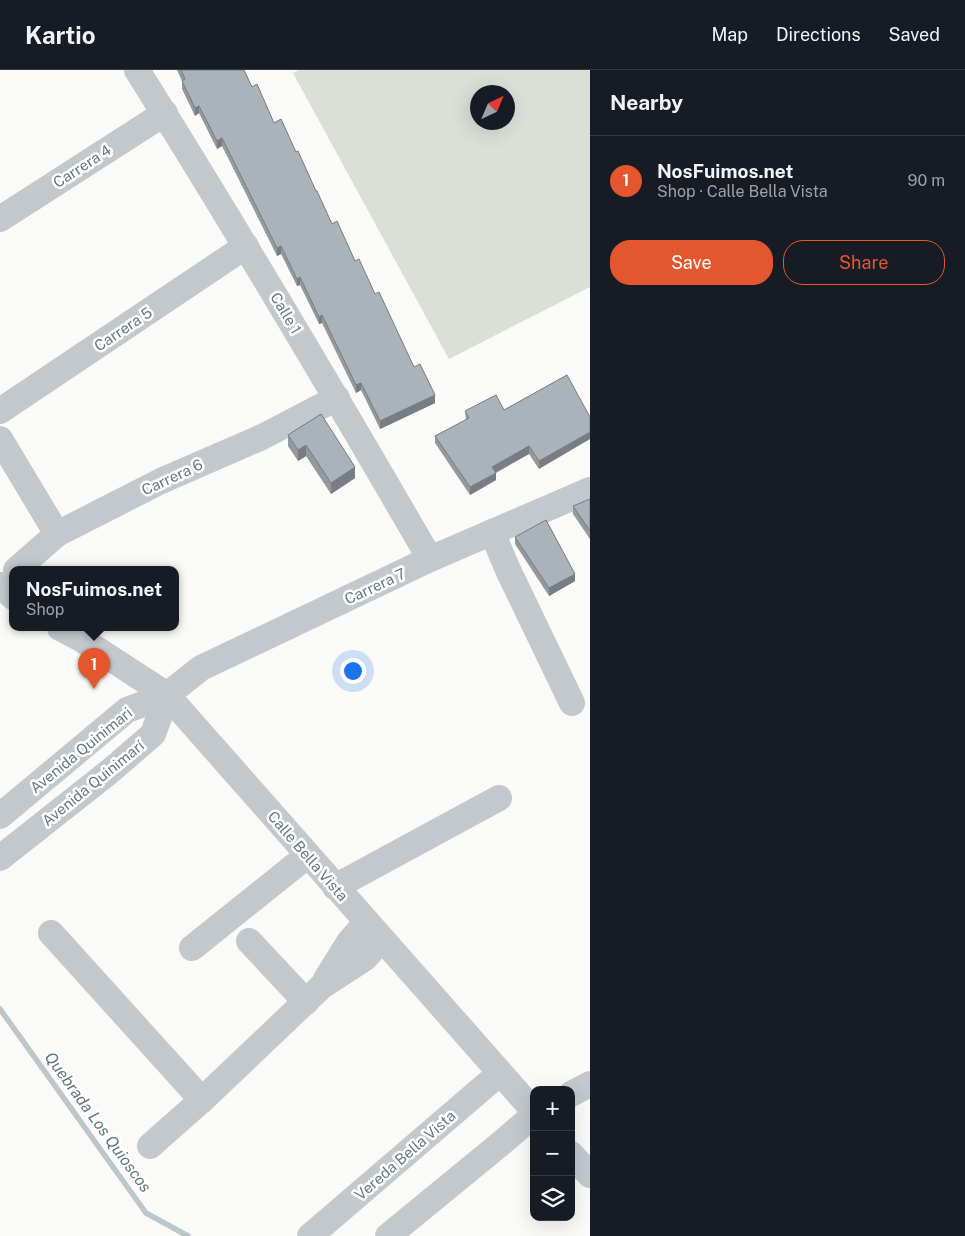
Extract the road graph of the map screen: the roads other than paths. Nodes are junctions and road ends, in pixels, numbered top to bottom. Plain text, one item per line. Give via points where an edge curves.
1 (138, 70) edge
2 (165, 113) junction
3 (0, 219) edge
4 (246, 246) junction
5 (337, 398) junction
6 (0, 411) edge
7 (0, 439) edge
8 (590, 490) edge
9 (492, 532) junction
10 (57, 534) junction
11 (430, 559) junction
12 (21, 566) edge
13 (66, 631) edge
14 (167, 694) junction
15 (572, 703) dead end
16 (499, 798) dead end
17 (0, 816) edge
18 (308, 855) junction
19 (0, 858) edge
20 (335, 887) junction
21 (375, 931) junction
22 (51, 933) dead end
23 (248, 941) dead end
24 (192, 948) dead end
25 (314, 994) junction
26 (500, 1073) junction
27 (590, 1084) edge
28 (575, 1092) edge
29 (202, 1100) junction
30 (530, 1107) edge
31 (530, 1118) edge
32 (150, 1146) dead end
33 (575, 1158) edge
34 (590, 1175) edge
35 (310, 1236) edge
36 (388, 1236) edge

1 - 2 street, Calle 1
2 - 3 street, Carrera 4
2 - 4 street, Calle 1
4 - 5 street, Calle 1
4 - 6 street, Carrera 5
5 - 10 street, Carrera 6
5 - 11 street, Calle 1
7 - 10 street
8 - 9 street, Carrera 7
9 - 11 street, Carrera 7
9 - 15 street
10 - 12 street, Carrera 6
11 - 14 street, Carrera 7 via 202,668
13 - 14 street, Calle Bella Vista
14 - 17 street, Avenida Quinimari via 127,710
14 - 18 street, Calle Bella Vista
14 - 19 street, Avenida Quinimarí via 153,734
16 - 20 street
18 - 20 street, Calle Bella Vista
18 - 24 street
20 - 21 street, Calle Bella Vista
21 - 25 street via 365,958
21 - 26 street, Calle Bella Vista
22 - 29 street
23 - 25 street
25 - 29 street
26 - 30 street, Calle Bella Vista
26 - 35 street, Vereda Bella Vista
27 - 28 street
29 - 32 street
31 - 36 street
33 - 34 street

